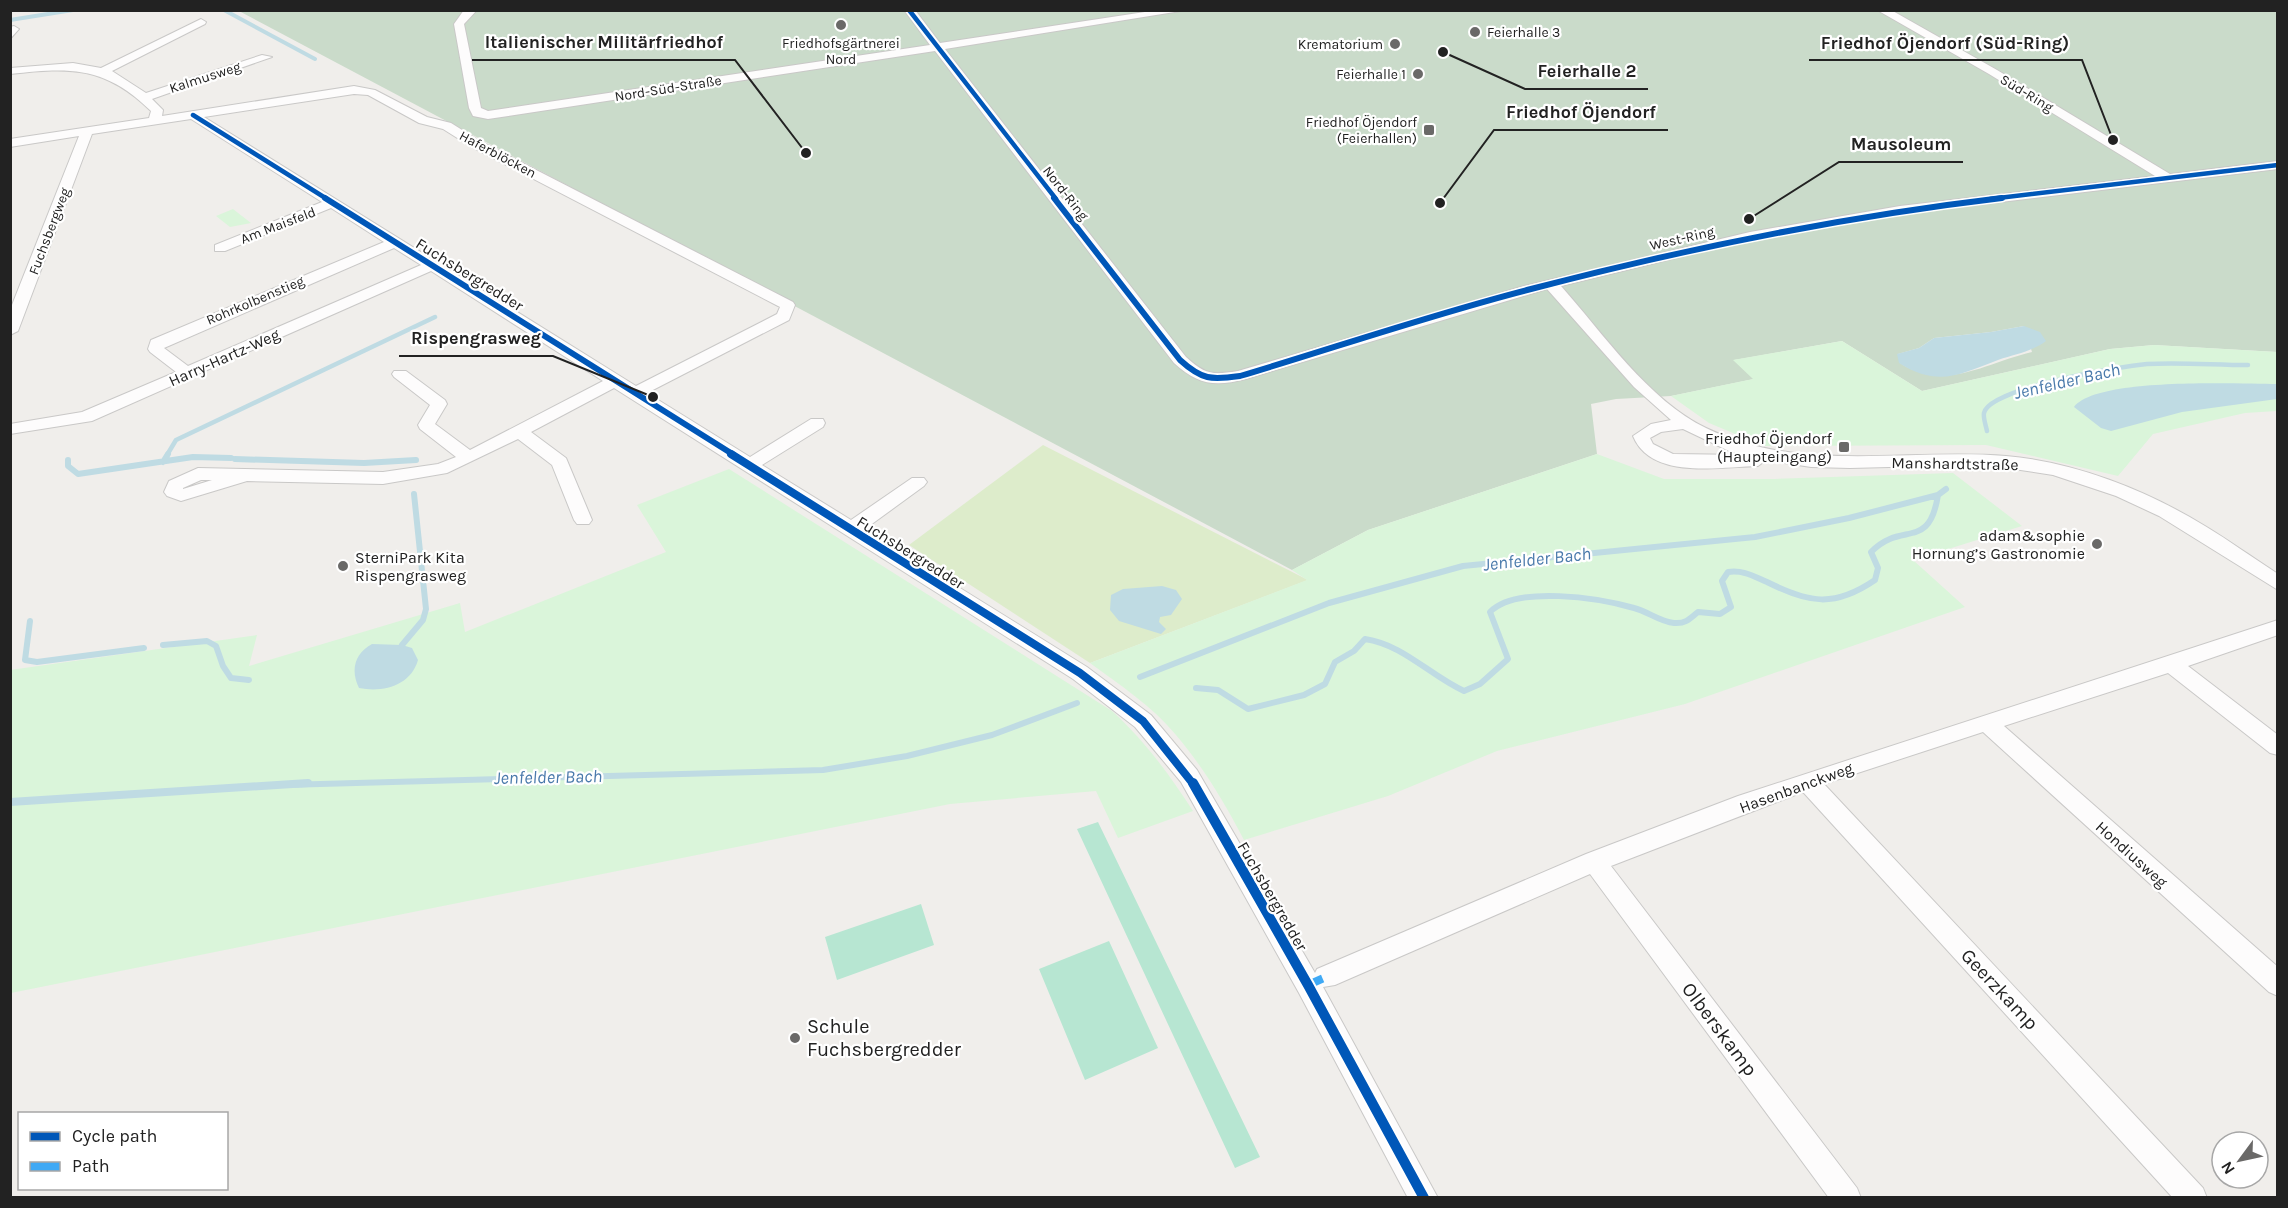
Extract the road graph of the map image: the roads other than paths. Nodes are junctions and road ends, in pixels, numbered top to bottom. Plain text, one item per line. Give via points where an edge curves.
1 (472, 10) edge
2 (909, 10) edge
3 (1182, 10) edge
4 (1882, 10) edge
5 (201, 22) dead end
6 (938, 48) junction
7 (266, 57) dead end
8 (10, 70) edge
9 (104, 71) junction
10 (145, 97) junction
11 (193, 115) junction
12 (155, 120) junction
13 (87, 130) junction
14 (10, 142) edge
15 (2277, 165) edge
16 (2169, 179) junction
17 (335, 202) junction
18 (395, 242) junction
19 (220, 248) dead end
20 (431, 266) junction
21 (1551, 284) junction
22 (10, 331) edge
23 (187, 374) junction
24 (399, 374) dead end
25 (1213, 380) joint
26 (615, 381) junction
27 (634, 393) junction
28 (817, 423) dead end
29 (1686, 423) junction
30 (10, 429) edge
31 (519, 432) junction
32 (469, 458) junction
33 (1784, 459) junction
34 (748, 466) junction
35 (249, 474) dead end
36 (918, 482) dead end
37 (583, 520) dead end
38 (850, 530) junction
39 (2277, 584) edge
40 (2277, 627) edge
41 (2173, 666) junction
42 (1987, 723) junction
43 (2277, 747) edge
44 (1807, 781) junction
45 (1594, 861) junction
46 (1326, 977) dead end
47 (2277, 984) edge
48 (1424, 1197) edge
49 (1847, 1197) edge
50 (2193, 1197) edge

1 - 6 street, Nord-Süd-Straße via 459,24 475,108 483,115
2 - 6 street, Nord-Ring
3 - 6 street, Nord-Süd-Straße
4 - 16 street, Süd-Ring
5 - 9 street
6 - 25 street, Nord-Ring via 1180,360 1194,373
7 - 10 street, Kalmusweg
8 - 9 street via 79,66
9 - 10 street
10 - 12 street via 157,110
11 - 12 street, Haferblöcken
11 - 17 street, Fuchsbergredder
11 - 27 street, Haferblöcken via 354,90 370,92 423,120 447,126 788,305 784,317
12 - 13 street, Haferblöcken
13 - 14 street, Haferblöcken
13 - 22 street, Fuchsbergweg
15 - 16 street, West-Ring
16 - 21 street, West-Ring via 1840,220 1703,246
17 - 18 street, Fuchsbergredder
17 - 19 street, Am Maisfeld
18 - 20 street, Fuchsbergredder
18 - 23 street, Rohrkolbenstieg via 157,343 156,348
20 - 23 street, Harry-Hartz-Weg
20 - 26 street, Fuchsbergredder
21 - 25 street, West-Ring via 1422,319 1249,374
21 - 29 street, Manshardtstraße via 1660,402
23 - 30 street, Harry-Hartz-Weg via 86,417
24 - 32 street via 439,404 426,425
26 - 27 street, Fuchsbergredder
26 - 31 street
27 - 34 street, Fuchsbergredder
28 - 34 street
29 - 33 street, Manshardtstraße via 1739,448
29 - 33 street, Manshardtstraße via 1648,431 1641,436 1642,445 1652,454 1670,460
31 - 32 street
31 - 37 street via 560,462
32 - 35 street via 434,470 383,478
33 - 39 street, Manshardtstraße via 1826,463 1989,461 2039,467 2107,487 2186,523
34 - 38 street, Fuchsbergredder
36 - 38 street, Fuchsbergredder
38 - 48 street, Fuchsbergredder via 1080,673 1143,721 1189,776
40 - 41 street, Hasenbanckweg
41 - 42 street, Hasenbanckweg
41 - 43 street
42 - 44 street, Hasenbanckweg
42 - 47 street, Hondiusweg
44 - 45 street, Hasenbanckweg
44 - 50 street, Geerzkamp
45 - 46 street, Hasenbanckweg
45 - 49 street, Olberskamp

